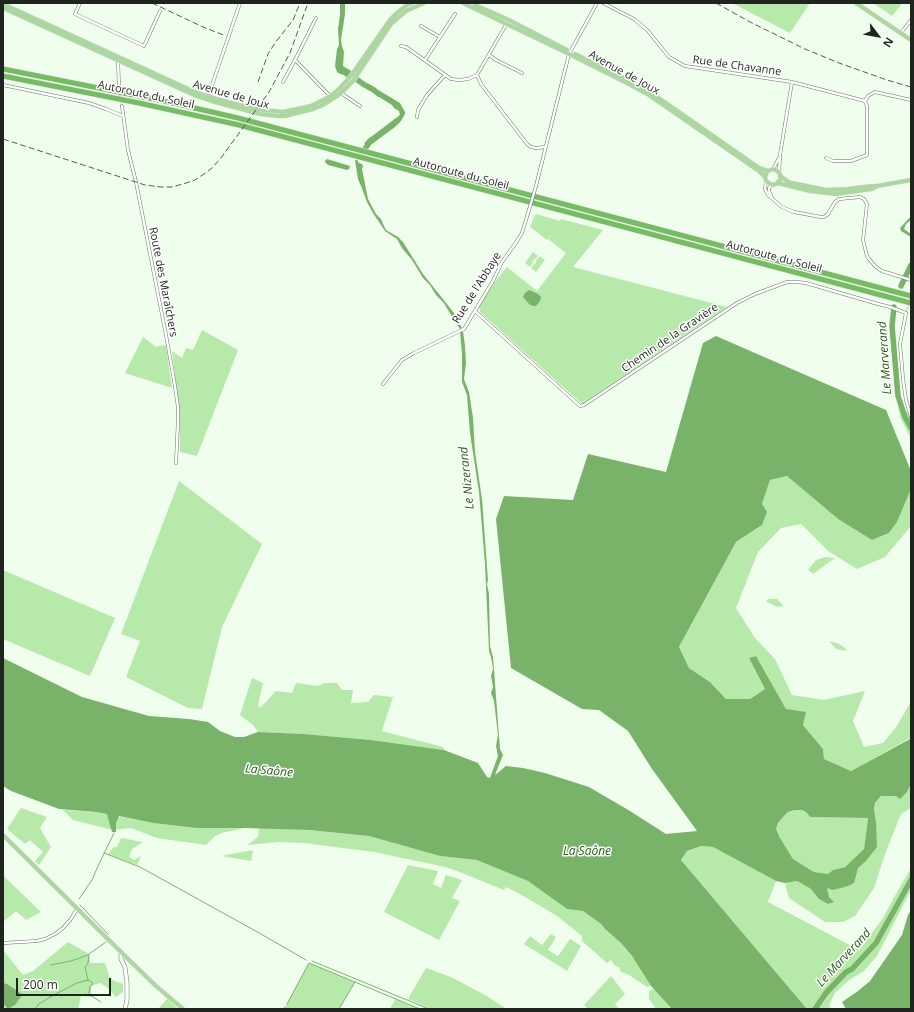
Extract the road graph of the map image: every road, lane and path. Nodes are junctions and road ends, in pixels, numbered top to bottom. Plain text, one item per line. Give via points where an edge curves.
1 (80, 3) edge
2 (240, 3) edge
3 (412, 3) edge
4 (422, 3) edge
5 (463, 3) edge
6 (471, 3) edge
7 (597, 3) edge
8 (603, 3) edge
9 (856, 3) edge
10 (3, 4) edge
11 (3, 8) edge
12 (160, 11) dead end
13 (455, 14) dead end
14 (316, 18) dead end
15 (911, 20) edge
16 (508, 22) junction
17 (421, 26) dead end
18 (902, 33) junction
19 (440, 37) junction
20 (911, 40) edge
21 (401, 46) dead end
22 (570, 53) junction
23 (489, 55) junction
24 (119, 59) junction
25 (295, 60) junction
26 (425, 60) junction
27 (3, 69) edge
28 (357, 73) junction
29 (522, 74) dead end
30 (445, 75) junction
31 (477, 75) junction
32 (3, 76) edge
33 (283, 82) dead end
34 (792, 82) junction
35 (3, 85) edge
36 (119, 87) tunnel mouth
37 (340, 91) junction
38 (331, 97) junction
39 (207, 98) junction
40 (911, 100) edge
41 (865, 101) junction
42 (122, 106) tunnel mouth
43 (360, 106) dead end
44 (123, 116) junction
45 (417, 117) dead end
46 (545, 147) junction
47 (780, 155) junction
48 (826, 158) dead end
49 (771, 170) junction
50 (780, 174) junction
51 (766, 179) junction
52 (911, 180) edge
53 (778, 183) junction
54 (773, 185) junction
55 (877, 186) junction
56 (772, 199) junction
57 (910, 279) edge
58 (911, 296) edge
59 (911, 304) edge
60 (475, 311) junction
61 (383, 384) dead end
62 (911, 417) edge
63 (176, 463) dead end
64 (3, 835) edge
65 (77, 908) junction
66 (3, 942) edge
67 (121, 952) junction
68 (128, 959) junction
69 (125, 967) junction
70 (125, 1009) edge
71 (183, 1009) edge

1 - 12 street via 75,14 144,46
2 - 39 street
3 - 28 main road, Avenue de Joux via 390,20
4 - 28 main road, Avenue de Joux via 406,11 391,24
5 - 16 main road, Avenue de Joux
6 - 16 main road, Avenue de Joux
7 - 22 street
8 - 34 street, Rue de Chavanne via 634,19 648,31 669,57 685,66
9 - 18 main road
10 - 24 main road, Avenue de Joux
11 - 24 main road, Avenue de Joux
13 - 19 street
14 - 25 street
15 - 18 street
16 - 22 main road, Avenue de Joux
16 - 23 street
17 - 19 street
18 - 20 main road
19 - 26 street
21 - 26 street
22 - 46 street
22 - 49 main road, Avenue de Joux via 642,87 759,168
22 - 51 main road, Avenue de Joux via 649,95
23 - 29 street
23 - 31 street
24 - 36 street
24 - 39 main road, Avenue de Joux via 190,93
25 - 33 street
25 - 38 street
26 - 30 street
27 - 58 highway, Autoroute du Soleil via 230,116
28 - 37 main road, Avenue de Joux
30 - 31 street via 459,80
30 - 45 street via 424,100
31 - 46 street via 481,84 527,144 536,148
32 - 59 highway, Autoroute du Soleil via 239,125
34 - 41 street, Rue de Chavanne
34 - 47 street
35 - 44 street via 89,103
37 - 38 main road, Avenue de Joux
37 - 43 street
38 - 39 main road, Avenue de Joux via 313,110 285,116 260,114
40 - 41 street via 875,92
41 - 48 street via 867,155 850,161 833,161
42 - 44 street, Route des Maraîchers
44 - 63 street, Route des Maraîchers via 174,380 178,407
46 - 60 street, Rue de l'Abbaye, bridge via 522,233 502,262
47 - 49 street
47 - 50 street
49 - 50 main road
49 - 51 main road via 765,175
50 - 53 main road
50 - 55 main road via 792,183 826,190
51 - 54 main road
51 - 56 street via 766,193
52 - 55 main road
53 - 54 main road
53 - 55 main road via 836,194
54 - 56 street via 769,191
56 - 57 street via 790,211 821,217 828,214 839,199 862,198 867,204 863,240 867,256 878,269
60 - 61 street, Rue de l'Abbaye via 464,329 402,360
60 - 62 street, Chemin de la Gravière via 580,406 736,304 787,282 806,283 906,313 900,344 906,400
64 - 65 main road
65 - 66 street via 63,928 45,939 37,942
65 - 67 main road
67 - 68 main road
67 - 69 street
68 - 69 street
68 - 71 main road
69 - 70 street via 128,987

